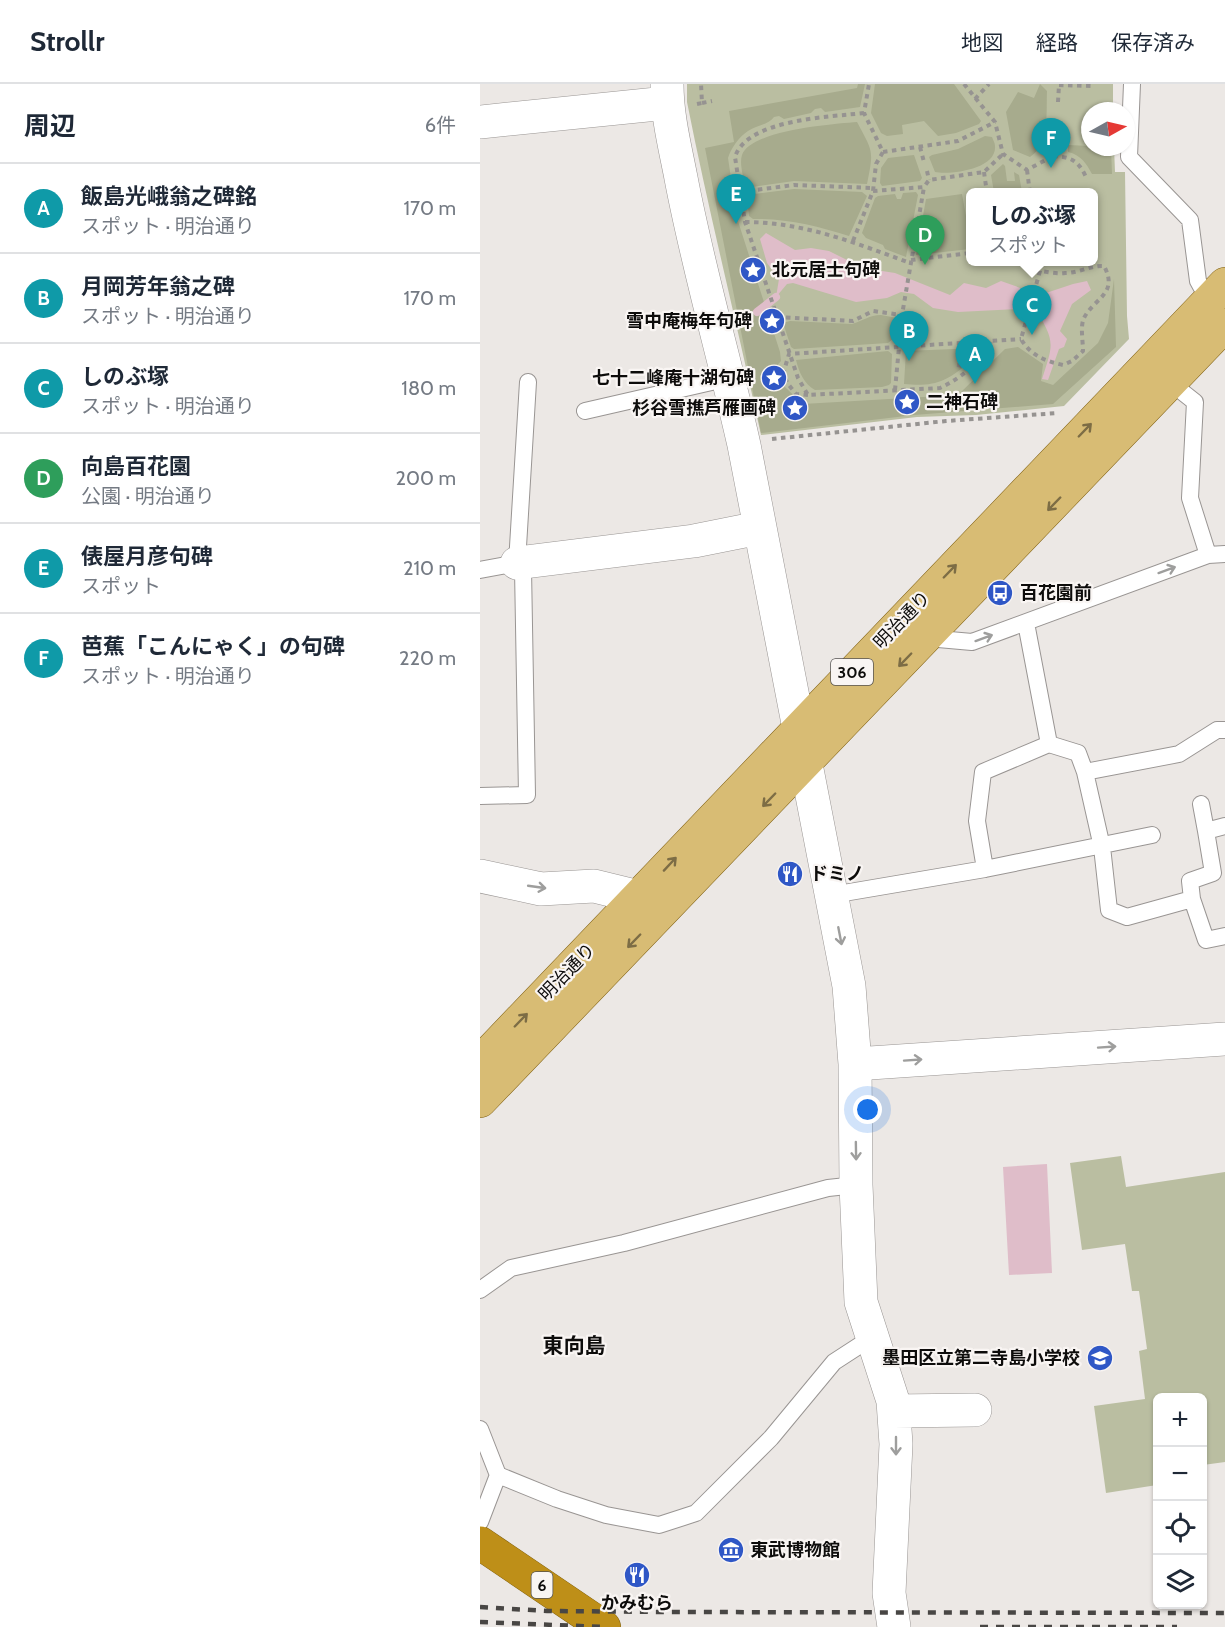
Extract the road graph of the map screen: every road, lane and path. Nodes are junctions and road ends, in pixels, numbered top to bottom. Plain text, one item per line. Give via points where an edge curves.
1 (869, 84) edge
2 (964, 84) edge
3 (989, 84) edge
4 (1059, 84) edge
5 (1132, 84) edge
6 (1078, 85) edge
7 (1091, 86) dead end
8 (667, 94) edge
9 (975, 99) junction
10 (712, 101) dead end
11 (1058, 102) dead end
12 (702, 103) dead end
13 (864, 113) junction
14 (480, 122) edge
15 (995, 122) junction
16 (1056, 138) dead end
17 (920, 147) junction
18 (883, 152) junction
19 (1003, 154) junction
20 (1053, 156) junction
21 (924, 162) dead end
22 (1027, 170) junction
23 (927, 171) dead end
24 (984, 172) junction
25 (1086, 177) dead end
26 (930, 180) junction
27 (924, 187) junction
28 (986, 188) edge
29 (1029, 188) edge
30 (873, 190) junction
31 (740, 192) junction
32 (745, 222) junction
33 (853, 241) junction
34 (966, 254) edge
35 (911, 262) junction
36 (1040, 266) edge
37 (1040, 271) junction
38 (1220, 303) edge
39 (902, 315) junction
40 (777, 317) junction
41 (1021, 339) junction
42 (991, 342) junction
43 (898, 346) junction
44 (789, 354) junction
45 (957, 365) dead end
46 (971, 368) junction
47 (729, 378) junction
48 (528, 381) dead end
49 (1171, 383) junction
50 (895, 390) junction
51 (808, 395) junction
52 (585, 411) dead end
53 (1059, 412) dead end
54 (769, 439) dead end
55 (759, 528) junction
56 (1225, 554) edge
57 (1208, 555) junction
58 (517, 563) junction
59 (480, 570) edge
60 (1026, 622) junction
61 (927, 638) junction
62 (799, 728) junction
63 (1225, 730) edge
64 (1049, 744) junction
65 (805, 764) junction
66 (1085, 772) junction
67 (480, 796) edge
68 (1201, 804) dead end
69 (1225, 826) edge
70 (1206, 831) junction
71 (1152, 836) dead end
72 (1102, 847) junction
73 (986, 869) junction
74 (480, 876) edge
75 (832, 895) junction
76 (639, 897) junction
77 (1192, 899) junction
78 (1225, 936) edge
79 (1225, 1039) edge
80 (480, 1062) edge
81 (855, 1064) junction
82 (480, 1101) edge
83 (856, 1185) junction
84 (480, 1290) edge
85 (872, 1338) junction
86 (975, 1410) dead end
87 (894, 1411) junction
88 (480, 1429) edge
89 (498, 1475) junction
90 (480, 1522) edge
91 (480, 1544) edge
92 (604, 1627) edge
93 (894, 1627) edge

1 - 13 path
2 - 9 path
3 - 9 path
4 - 6 path
4 - 11 path
5 - 38 lane via 1129,158 1190,220 1198,281
6 - 7 path
8 - 14 street
8 - 47 street via 688,213
9 - 15 path
10 - 12 path
13 - 18 path
13 - 31 path via 805,120 750,137 735,157
15 - 17 path via 958,141
15 - 19 path
16 - 20 path
17 - 18 path
17 - 21 path
18 - 30 path via 876,164
19 - 22 path
19 - 24 path
20 - 22 path
20 - 25 path via 1074,159
22 - 29 path
23 - 26 path
24 - 26 path
24 - 28 path
26 - 27 path
27 - 30 path
27 - 35 path
30 - 31 path via 794,185
30 - 33 path
31 - 32 path
32 - 33 path via 771,222
32 - 40 path
33 - 35 path
34 - 35 path
35 - 39 path
36 - 37 path
37 - 41 path
37 - 41 path via 1064,274 1104,266 1109,275 1106,294 1082,321 1083,351 1072,361 1063,365 1035,356
38 - 49 main road, 明治通り / 306
62 -> 38 main road, 明治通り / 306
39 - 40 path via 873,311 852,321
39 - 43 path
40 - 44 path
41 - 42 path
42 - 43 path
42 - 46 path
43 - 44 path
43 - 50 path
44 - 51 path
44 - 51 path via 783,374 796,394
45 - 46 path
46 - 50 path via 955,382 940,388
47 - 52 lane
47 - 55 street
48 - 58 lane
49 - 57 lane via 1195,402 1190,498
49 -> 61 main road, 明治通り / 306
50 - 51 path
53 - 54 path
55 - 58 street via 694,541
55 - 62 street
56 - 57 lane
60 -> 57 lane
58 - 59 lane
58 - 67 lane via 523,569 527,795
61 -> 60 lane via 972,642
60 - 64 lane
61 -> 65 main road, 明治通り / 306
62 - 65 street
76 -> 62 main road, 明治通り / 306
63 - 66 lane via 1217,730 1179,754
64 - 66 lane via 1078,753
64 - 73 lane via 983,772 977,821
65 - 75 street
65 -> 82 main road, 明治通り / 306
66 - 72 lane
68 - 70 lane
69 - 70 lane
70 - 77 lane via 1213,873 1190,882
71 - 72 lane
72 - 73 lane
72 - 77 lane via 1109,910 1127,917
73 - 75 lane
74 -> 76 street via 541,889 594,886
75 -> 81 street via 849,986
80 -> 76 main road, 明治通り / 306
77 - 78 lane via 1206,940
81 -> 79 street
81 -> 83 street
83 - 84 lane via 828,1188 624,1243 511,1268
83 - 85 street via 861,1302
85 - 87 street
85 - 89 lane via 834,1362 771,1438 696,1513 659,1525 606,1515
86 - 87 street
87 -> 93 street via 890,1593
88 - 89 lane
89 - 90 lane
91 - 92 highway, 6

